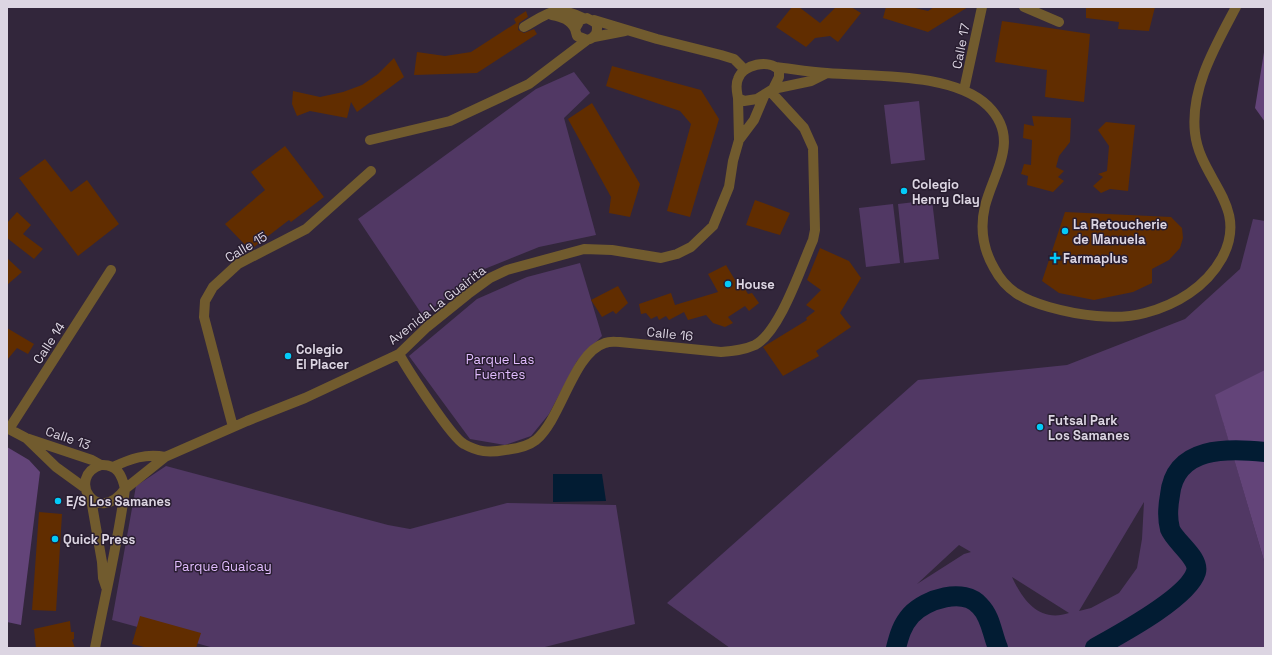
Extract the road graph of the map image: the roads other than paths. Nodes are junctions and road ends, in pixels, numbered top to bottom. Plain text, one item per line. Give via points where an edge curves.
1 (982, 7) edge
2 (1024, 7) edge
3 (1236, 7) edge
4 (548, 14) junction
5 (583, 18) junction
6 (594, 20) junction
7 (1059, 22) dead end
8 (524, 27) dead end
9 (575, 29) junction
10 (627, 30) junction
11 (590, 39) junction
12 (776, 67) junction
13 (745, 70) junction
14 (827, 73) junction
15 (964, 90) junction
16 (769, 91) junction
17 (738, 98) junction
18 (370, 140) dead end
19 (739, 140) junction
20 (371, 172) dead end
21 (111, 270) dead end
22 (399, 354) junction
23 (233, 427) junction
24 (8, 429) edge
25 (26, 438) junction
26 (165, 456) junction
27 (101, 465) junction
28 (113, 467) junction
29 (85, 488) junction
30 (125, 489) junction
31 (91, 499) junction
32 (106, 587) junction
33 (95, 648) edge

1 - 15 street, Calle 17
2 - 7 street
3 - 15 street via 1199,86 1194,110 1197,147 1202,161 1221,191 1230,218 1230,240 1221,259 1206,279 1180,299 1154,311 1120,316 1056,309 1021,297 1002,283 987,256 983,228 986,204 1002,161 1003,140 996,117 989,108
4 - 5 street via 561,10
4 - 8 street
4 - 9 street via 562,17 572,23
5 - 6 street
5 - 9 street via 577,22
6 - 10 street
6 - 11 street via 598,27
9 - 11 street via 577,36
10 - 11 street
10 - 13 street via 721,55 734,60
11 - 18 street via 529,84 457,118
12 - 13 street via 762,65
12 - 14 street
12 - 16 street, Avenida La Guairita via 780,73
13 - 17 street, Avenida La Guairita via 737,80
14 - 15 street via 913,78
14 - 16 street via 811,81
16 - 17 street via 757,100
16 - 19 street, Avenida La Guairita via 754,120
16 - 22 street, Calle 16 via 804,128 813,148 815,230 813,240 774,327 755,344 734,351 721,352 606,342 586,358 576,371 546,430 535,441 522,447 494,452 479,452 462,444
17 - 19 street, Avenida La Guairita
19 - 22 street, Avenida La Guairita via 723,205 713,226 691,247 662,258 612,250 584,249 513,268 490,278 468,294 427,327
20 - 23 street, Calle 15 via 306,229 238,264 213,287 205,301 204,317
21 - 24 street, Calle 14
22 - 23 street, Avenida La Guairita via 305,398
23 - 26 street, Avenida La Guairita
24 - 25 street, Calle 13
25 - 27 street, Calle 13
25 - 29 street, Calle 13 via 56,467
26 - 28 street, Avenida La Guairita via 147,455
26 - 30 street, Avenida La Guairita
27 - 28 street
27 - 29 street via 89,472
28 - 30 street via 120,474
29 - 31 street
30 - 31 street, Avenida La Guairita via 110,503 104,504
30 - 32 street via 112,570
31 - 32 street
32 - 33 street

